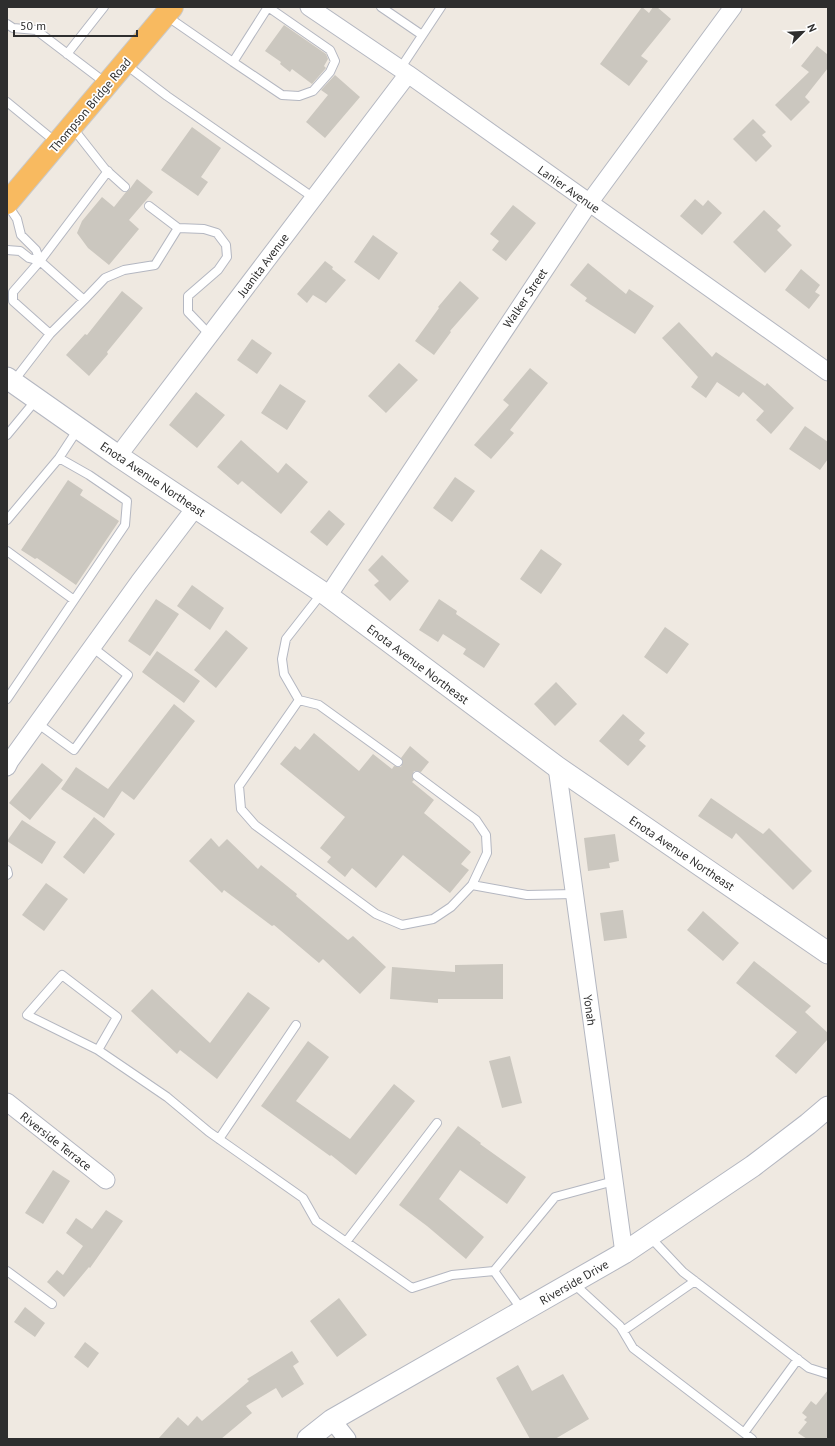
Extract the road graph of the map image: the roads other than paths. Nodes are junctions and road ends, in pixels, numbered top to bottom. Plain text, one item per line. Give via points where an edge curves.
1 (104, 7) edge
2 (268, 7) edge
3 (309, 7) edge
4 (381, 7) edge
5 (441, 7) edge
6 (732, 7) edge
7 (169, 11) edge
8 (7, 24) edge
9 (422, 35) junction
10 (67, 54) junction
11 (232, 62) junction
12 (125, 64) junction
13 (404, 71) junction
14 (108, 84) junction
15 (7, 102) edge
16 (71, 127) junction
17 (57, 143) junction
18 (108, 171) junction
19 (126, 187) dead end
20 (314, 198) junction
21 (8, 201) edge
22 (589, 203) junction
23 (149, 206) dead end
24 (178, 228) junction
25 (7, 250) edge
26 (40, 261) junction
27 (84, 300) junction
28 (50, 334) junction
29 (210, 335) junction
30 (828, 372) edge
31 (10, 380) edge
32 (37, 399) junction
33 (79, 429) junction
34 (7, 436) edge
35 (118, 456) junction
36 (59, 458) junction
37 (195, 508) junction
38 (7, 520) edge
39 (7, 551) edge
40 (325, 595) junction
41 (74, 600) junction
42 (92, 647) junction
43 (7, 699) edge
44 (299, 700) junction
45 (37, 722) junction
46 (398, 762) dead end
47 (7, 767) edge
48 (557, 767) junction
49 (417, 776) dead end
50 (7, 870) edge
51 (7, 875) edge
52 (472, 885) junction
53 (574, 894) junction
54 (828, 953) edge
55 (296, 1025) dead end
56 (98, 1050) junction
57 (7, 1102) edge
58 (828, 1107) edge
59 (437, 1123) dead end
60 (219, 1139) junction
61 (106, 1180) dead end
62 (614, 1181) junction
63 (649, 1236) junction
64 (346, 1242) junction
65 (624, 1253) junction
66 (7, 1271) edge
67 (494, 1271) junction
68 (695, 1281) junction
69 (572, 1283) junction
70 (52, 1304) dead end
71 (522, 1311) junction
72 (623, 1331) junction
73 (798, 1360) junction
74 (828, 1374) edge
75 (332, 1420) junction
76 (744, 1433) junction
77 (308, 1439) edge
78 (347, 1439) edge
79 (752, 1439) edge

1 - 10 lane
2 - 11 lane
2 - 11 lane via 330,50 335,61 330,72 313,91 299,96 282,95
3 - 13 street, Lanier Avenue
4 - 9 lane
5 - 9 lane
6 - 22 street, Walker Street
7 - 11 lane
7 - 12 highway, Thompson Bridge Road
8 - 10 lane via 13,28 36,30
9 - 13 lane
10 - 14 lane
12 - 14 highway, Thompson Bridge Road
12 - 20 lane
13 - 20 street, Juanita Avenue
13 - 22 street, Lanier Avenue
14 - 16 highway, Thompson Bridge Road
15 - 17 lane
16 - 17 highway, Thompson Bridge Road
16 - 18 lane
17 - 21 highway, Thompson Bridge Road
18 - 19 lane
18 - 26 lane
20 - 29 street, Juanita Avenue
21 - 26 lane via 21,235 36,250
22 - 30 street, Lanier Avenue
22 - 40 street, Walker Street
23 - 24 lane
24 - 27 lane via 155,265 124,270 105,278
24 - 29 lane via 204,229 217,233 226,245 228,257 218,270 188,296 188,312
25 - 26 lane via 20,251 29,258
26 - 27 lane
26 - 28 lane via 13,292 13,301
27 - 28 lane
28 - 31 lane
29 - 35 street, Juanita Avenue
31 - 32 street, Enota Avenue Northeast
32 - 33 street, Enota Avenue Northeast
32 - 34 lane
33 - 35 street, Enota Avenue Northeast
33 - 36 lane
35 - 37 street, Enota Avenue Northeast
36 - 38 lane
36 - 41 lane via 127,501 125,525
37 - 40 street, Enota Avenue Northeast
37 - 42 street
39 - 41 lane
40 - 44 lane via 286,639 282,659 284,674
40 - 48 street, Enota Avenue Northeast
41 - 43 lane
42 - 45 street
42 - 45 lane via 128,675 74,750
44 - 46 lane via 319,704
44 - 52 lane via 238,786 241,809 255,825 376,914 402,925 433,919 451,907
45 - 47 street
48 - 53 street, Yonah
48 - 54 street, Enota Avenue Northeast
49 - 52 lane via 476,820 486,835 487,853
50 - 51 lane
52 - 53 lane via 527,896
53 - 62 street, Yonah
55 - 60 lane
56 - 56 lane via 27,1015 62,975 117,1017
56 - 60 lane via 167,1097
57 - 61 street, Riverside Terrace
58 - 63 street, Riverside Drive via 754,1166
59 - 64 lane
60 - 64 lane via 303,1198 316,1221
62 - 65 street, Yonah
62 - 67 lane via 555,1196
63 - 65 street, Riverside Drive
63 - 68 lane
64 - 67 lane via 412,1288 452,1275
65 - 69 street, Riverside Drive
66 - 70 lane
67 - 71 lane
68 - 72 lane
68 - 73 lane
69 - 71 street, Riverside Drive
69 - 72 lane
71 - 75 street, Riverside Drive
72 - 76 lane via 633,1348
73 - 74 lane via 809,1368
73 - 76 lane
75 - 77 street, Riverside Drive
75 - 78 street
76 - 79 lane

